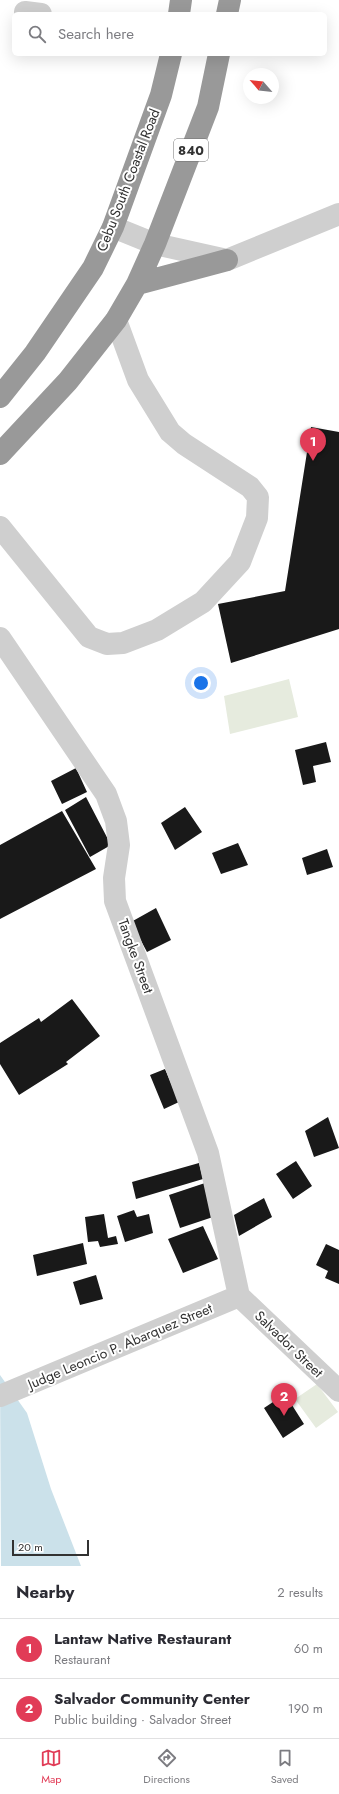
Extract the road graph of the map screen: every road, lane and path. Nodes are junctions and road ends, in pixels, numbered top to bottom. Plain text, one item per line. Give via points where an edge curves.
1 (181, 0) edge
2 (230, 0) edge
3 (179, 12) edge
4 (227, 12) edge
5 (171, 56) edge
6 (219, 56) edge
7 (339, 214) edge
8 (113, 227) junction
9 (155, 244) junction
10 (227, 260) junction
11 (137, 284) junction
12 (116, 320) junction
13 (0, 397) edge
14 (0, 454) edge
15 (0, 527) edge
16 (0, 638) edge
17 (239, 1296) junction
18 (339, 1391) edge
19 (0, 1396) edge

1 - 3 highway
2 - 4 highway
5 - 8 highway, Cebu South Coastal Road via 161,95
6 - 9 highway, 840 via 208,107
7 - 10 street
8 - 9 street
8 - 13 highway, Cebu South Coastal Road via 93,268 35,353
9 - 10 street
9 - 11 highway, 840
10 - 11 highway
11 - 12 highway, 840
12 - 14 highway, 840 via 68,381
12 - 15 street via 138,380 170,432 250,487 258,497 256,518 240,562 202,602 158,630 123,642 107,644 89,637
16 - 17 street, Tangke Street via 106,794 116,821 119,845 114,878 115,901 208,1153
17 - 18 street, Salvador Street
17 - 19 street, Judge Leoncio P. Abarquez Street

